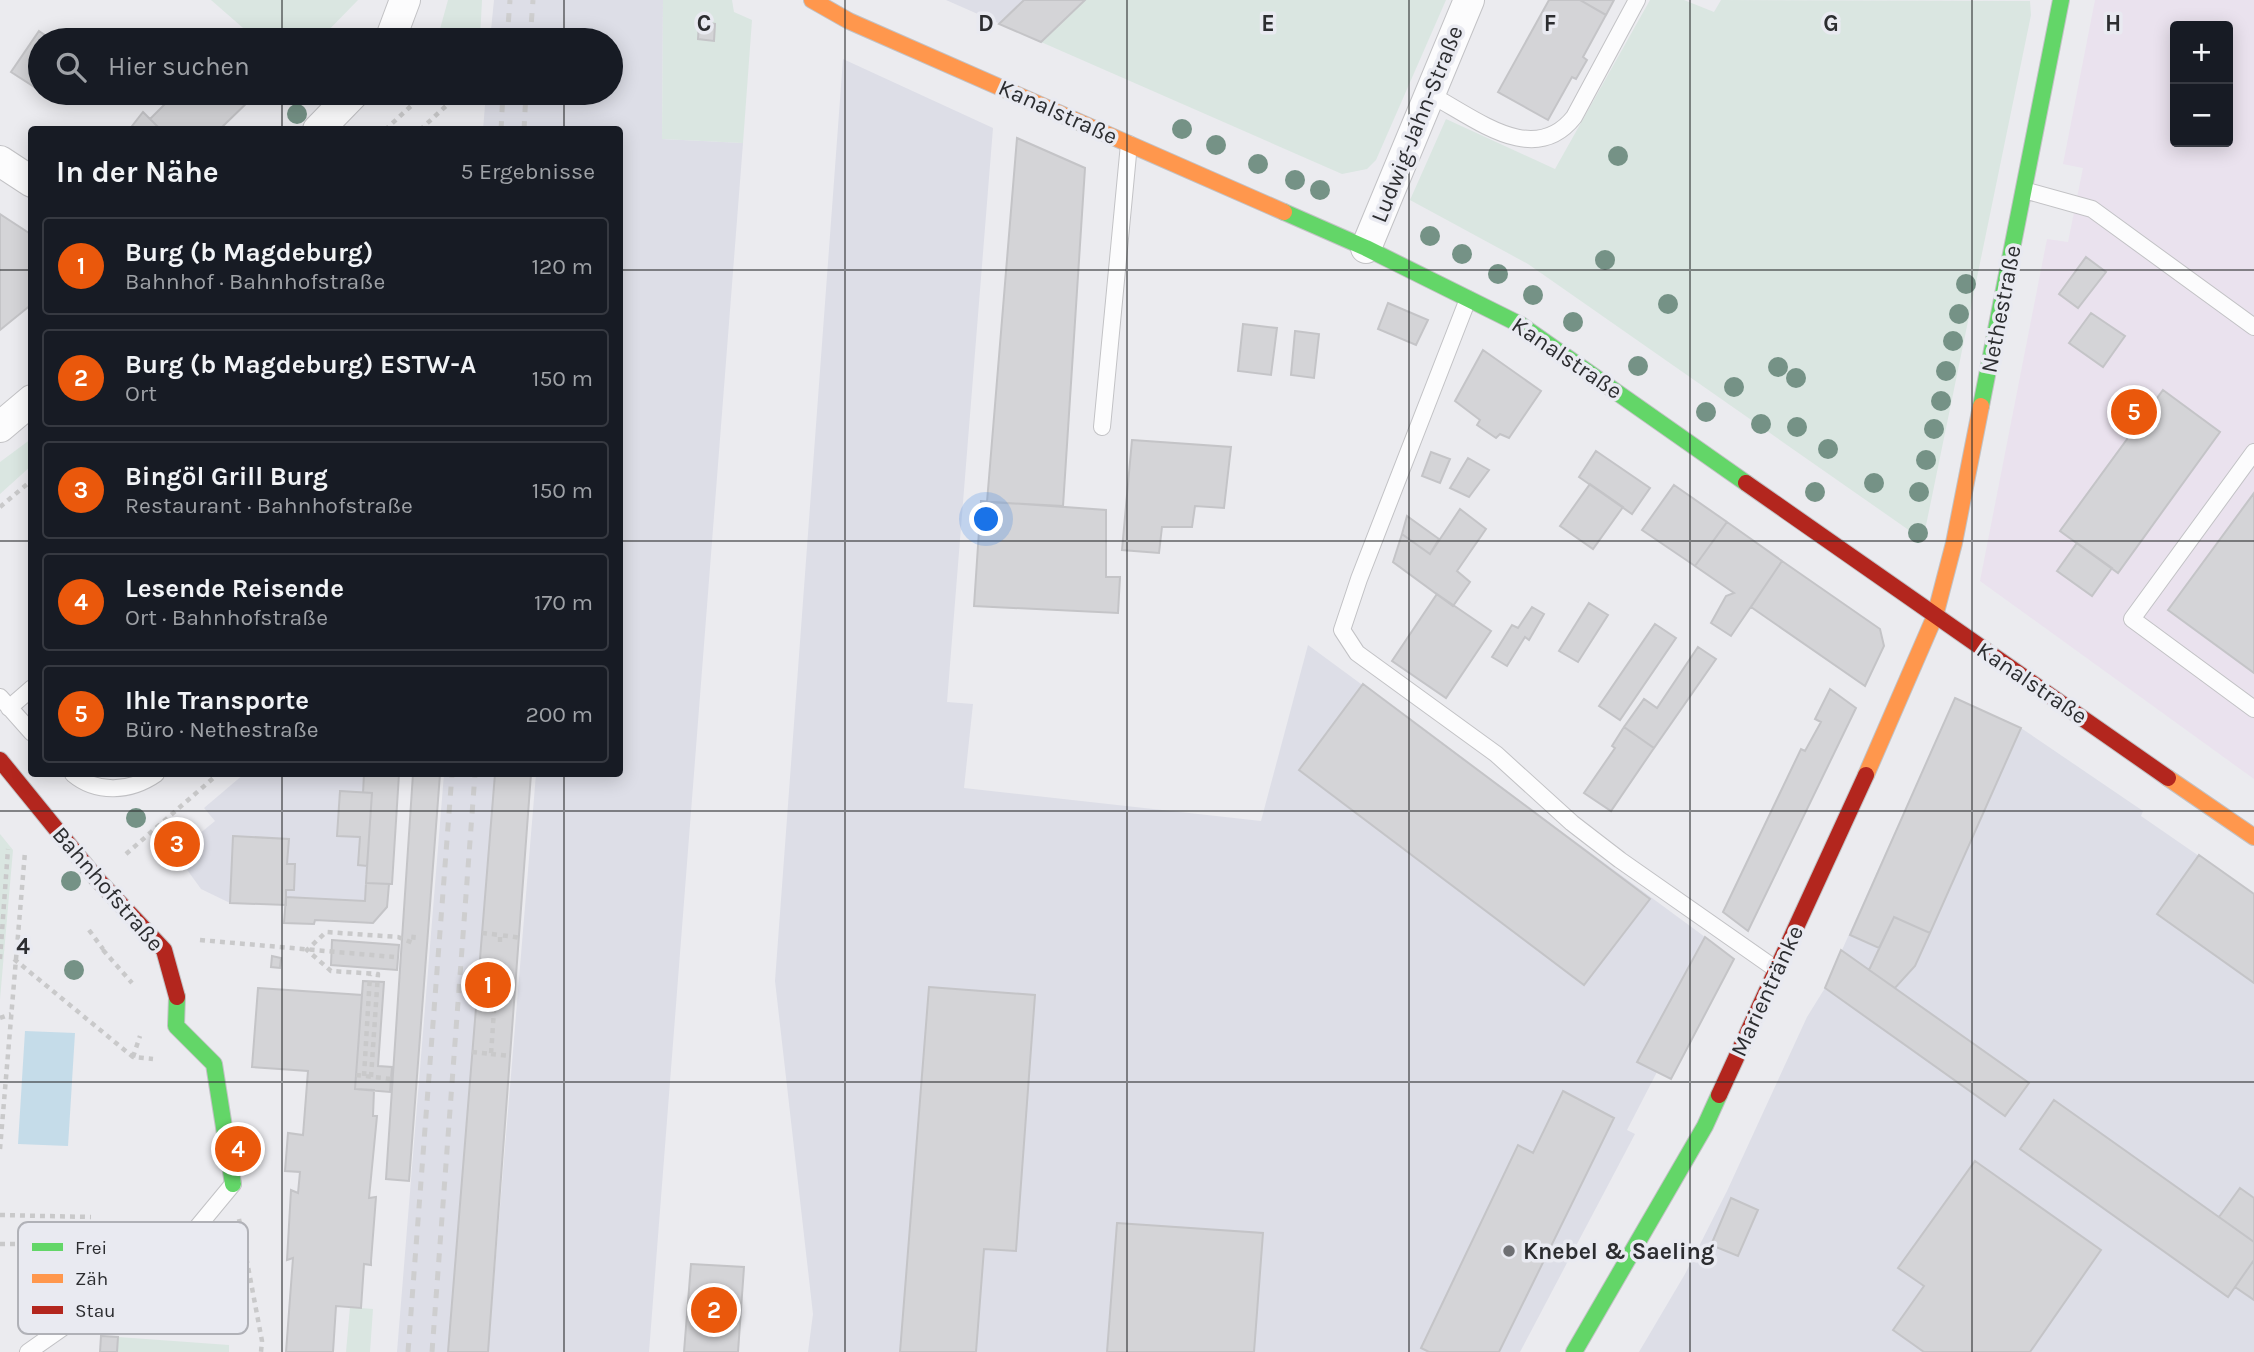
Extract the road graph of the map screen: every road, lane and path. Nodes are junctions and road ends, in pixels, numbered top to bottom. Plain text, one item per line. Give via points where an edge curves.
1 (405, 0) edge
2 (812, 0) edge
3 (1469, 0) edge
4 (1637, 0) edge
5 (2061, 0) edge
6 (394, 28) edge
7 (1429, 93) junction
8 (342, 105) edge
9 (411, 105) edge
10 (447, 105) edge
11 (322, 126) edge
12 (388, 126) edge
13 (424, 126) edge
14 (1129, 144) junction
15 (0, 161) edge
16 (28, 179) edge
17 (2024, 190) junction
18 (1366, 248) junction
19 (1469, 297) junction
20 (2254, 327) edge
21 (28, 403) edge
22 (0, 427) edge
23 (1102, 427) dead end
24 (2254, 452) edge
25 (28, 483) edge
26 (0, 507) edge
27 (1934, 616) junction
28 (28, 690) edge
29 (5, 702) edge
30 (2254, 709) edge
31 (28, 728) edge
32 (0, 760) edge
33 (78, 777) edge
34 (98, 777) edge
35 (152, 777) edge
36 (215, 777) edge
37 (88, 786) junction
38 (2254, 836) edge
39 (8, 849) dead end
40 (26, 851) dead end
41 (128, 852) dead end
42 (414, 930) dead end
43 (482, 933) dead end
44 (500, 935) junction
45 (522, 938) dead end
46 (500, 942) dead end
47 (0, 947) edge
48 (103, 949) dead end
49 (331, 952) dead end
50 (394, 957) dead end
51 (0, 959) edge
52 (14, 959) junction
53 (497, 967) dead end
54 (1778, 970) junction
55 (370, 975) junction
56 (134, 986) dead end
57 (11, 1014) junction
58 (0, 1018) edge
59 (141, 1031) dead end
60 (472, 1052) dead end
61 (491, 1054) junction
62 (510, 1056) dead end
63 (133, 1057) junction
64 (160, 1059) dead end
65 (356, 1075) dead end
66 (364, 1076) junction
67 (371, 1077) junction
68 (391, 1079) dead end
69 (0, 1149) edge
70 (233, 1184) junction
71 (0, 1215) edge
72 (91, 1217) dead end
73 (202, 1222) edge
74 (240, 1222) edge
75 (0, 1244) edge
76 (18, 1244) edge
77 (248, 1265) edge
78 (55, 1334) edge
79 (29, 1352) edge
80 (261, 1352) edge
81 (1574, 1352) edge

1 - 6 street
2 - 14 street, Kanalstraße via 849,21
3 - 7 street, Ludwig-Jahn-Straße
4 - 7 lane via 1562,132 1539,141 1516,139
5 - 17 street, Nethestraße
7 - 18 street, Ludwig-Jahn-Straße
8 - 11 street
9 - 12 path
10 - 13 path
14 - 18 street, Kanalstraße
14 - 23 lane
15 - 16 street
17 - 20 lane via 2092,209
17 - 27 street, Nethestraße via 1954,542
18 - 19 street, Kanalstraße
19 - 27 street, Kanalstraße via 1521,325
19 - 54 lane via 1359,579 1342,630 1347,642 1496,754 1610,852
21 - 22 street
24 - 30 lane via 2132,619
25 - 26 path
27 - 38 street, Kanalstraße
27 - 54 street, Marientränke via 1906,690
28 - 29 lane
29 - 31 lane
32 - 70 street, Bahnhofstraße via 96,878 164,950 178,1000 176,1026 214,1064
33 - 37 lane
34 - 37 lane
35 - 37 lane via 115,789
36 - 41 path
39 - 47 path
40 - 52 path
42 - 55 path via 413,943 398,937 326,932 307,950 331,971
43 - 44 path
44 - 45 path
44 - 46 path
47 - 51 path
48 - 56 path
49 - 50 path
52 - 57 path
52 - 63 path
53 - 61 path
54 - 81 street, Marientränke via 1705,1126
55 - 66 path
55 - 67 path via 378,975
57 - 58 path
57 - 69 path
59 - 63 path
60 - 61 path
61 - 62 path
63 - 64 path
65 - 66 path
66 - 67 path
67 - 68 path
70 - 73 lane
70 - 74 path
71 - 72 path
75 - 76 path
77 - 80 path
78 - 79 lane

